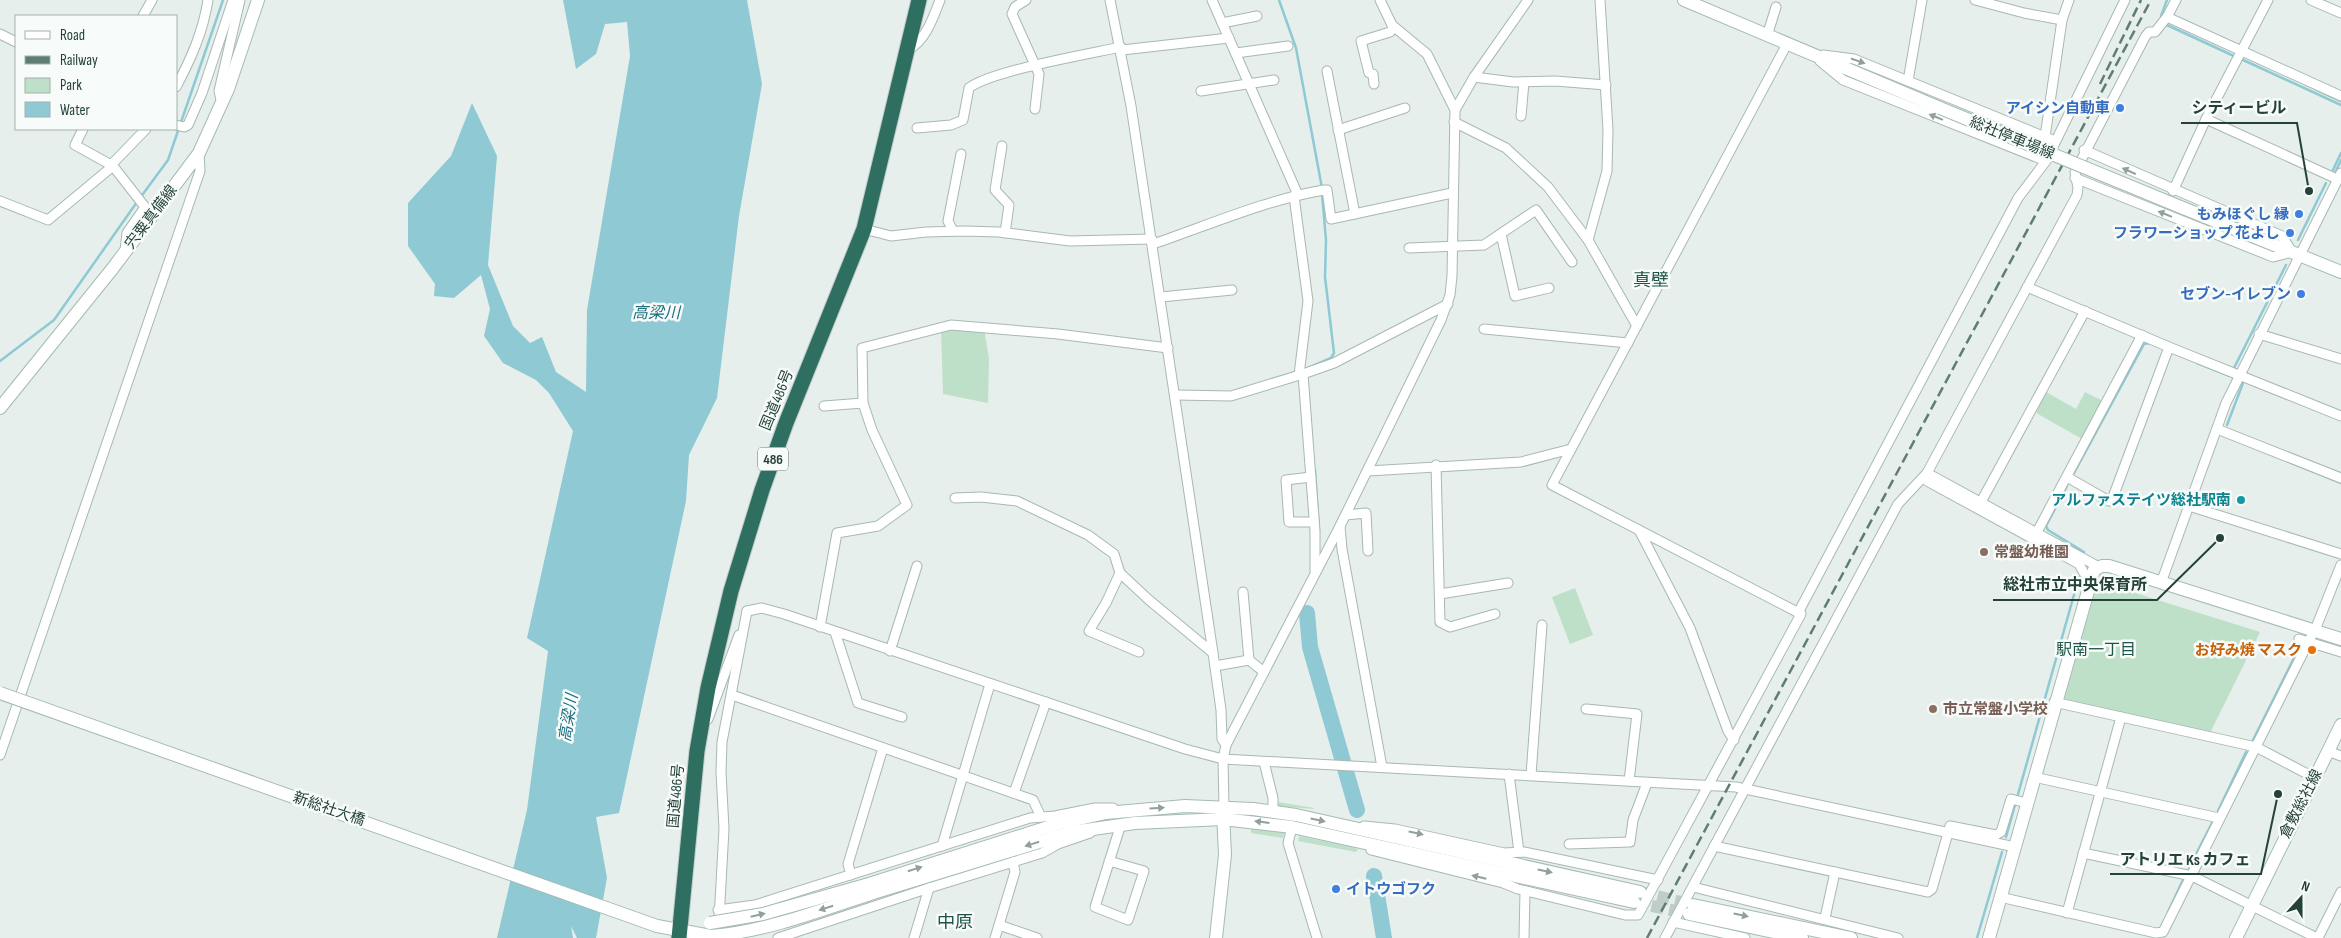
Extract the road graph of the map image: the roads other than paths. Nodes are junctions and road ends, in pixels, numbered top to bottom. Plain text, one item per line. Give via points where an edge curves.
1 (152, 0) edge
2 (208, 0) edge
3 (233, 0) edge
4 (240, 0) edge
5 (258, 0) edge
6 (919, 0) edge
7 (940, 0) edge
8 (1026, 0) edge
9 (1110, 0) edge
10 (1212, 0) edge
11 (1380, 0) edge
12 (1528, 0) edge
13 (1600, 0) edge
14 (1684, 0) edge
15 (1922, 0) edge
16 (1975, 0) edge
17 (2069, 0) edge
18 (2125, 0) edge
19 (2176, 0) edge
20 (2268, 0) edge
21 (2312, 0) edge
22 (1698, 3) edge
23 (1776, 7) dead end
24 (2341, 13) edge
25 (144, 15) edge
26 (1257, 16) dead end
27 (2167, 17) junction
28 (2062, 20) junction
29 (1222, 23) junction
30 (1394, 27) junction
31 (0, 34) edge
32 (1767, 36) junction
33 (1229, 38) junction
34 (15, 42) edge
35 (1787, 44) junction
36 (1288, 46) dead end
37 (1121, 48) junction
38 (908, 50) junction
39 (1236, 53) junction
40 (1810, 54) junction
41 (2240, 54) junction
42 (1036, 66) junction
43 (1327, 71) dead end
44 (1474, 77) junction
45 (1274, 80) dead end
46 (1908, 81) junction
47 (1524, 82) junction
48 (178, 83) edge
49 (1249, 84) junction
50 (1374, 84) dead end
51 (1606, 85) junction
52 (1201, 91) dead end
53 (2341, 96) edge
54 (222, 104) junction
55 (1405, 108) dead end
56 (1035, 109) dead end
57 (1455, 110) junction
58 (1521, 116) dead end
59 (2206, 120) junction
60 (1454, 122) junction
61 (179, 126) edge
62 (917, 128) dead end
63 (82, 130) edge
64 (145, 130) edge
65 (1338, 130) junction
66 (2045, 137) junction
67 (2056, 141) junction
68 (1002, 146) dead end
69 (2084, 150) junction
70 (199, 153) junction
71 (961, 154) dead end
72 (2046, 161) junction
73 (112, 165) junction
74 (2076, 178) junction
75 (2339, 179) edge
76 (2173, 191) junction
77 (1452, 193) junction
78 (1296, 195) junction
79 (0, 201) edge
80 (1355, 214) junction
81 (864, 229) junction
82 (953, 231) junction
83 (1005, 233) junction
84 (1501, 234) junction
85 (1588, 240) junction
86 (1152, 242) junction
87 (1452, 245) junction
88 (1410, 248) dead end
89 (125, 251) junction
90 (2296, 253) junction
91 (1572, 262) dead end
92 (2341, 272) edge
93 (2027, 287) junction
94 (1549, 288) dead end
95 (1232, 290) dead end
96 (1161, 297) junction
97 (1448, 304) junction
98 (2085, 311) junction
99 (1637, 326) junction
100 (1484, 329) dead end
101 (2259, 334) junction
102 (2142, 335) junction
103 (1628, 343) junction
104 (2169, 347) junction
105 (1168, 348) junction
106 (2341, 359) edge
107 (1301, 375) junction
108 (2239, 375) junction
109 (1176, 395) junction
110 (863, 403) junction
111 (824, 406) dead end
112 (0, 408) edge
113 (2341, 416) edge
114 (2217, 429) junction
115 (1571, 449) junction
116 (1436, 465) junction
117 (1368, 471) junction
118 (1311, 477) junction
119 (1927, 477) junction
120 (2067, 477) junction
121 (2341, 478) edge
122 (955, 498) dead end
123 (1981, 502) junction
124 (2189, 506) junction
125 (1346, 515) junction
126 (1314, 522) junction
127 (1340, 526) junction
128 (1639, 530) junction
129 (2037, 532) junction
130 (1368, 551) dead end
131 (2341, 554) edge
132 (2341, 565) edge
133 (917, 566) dead end
134 (2099, 567) junction
135 (1315, 572) junction
136 (1120, 573) junction
137 (2084, 573) dead end
138 (1508, 583) dead end
139 (2161, 584) junction
140 (1243, 592) dead end
141 (1440, 594) junction
142 (747, 611) junction
143 (1798, 613) junction
144 (1496, 614) dead end
145 (1542, 625) dead end
146 (820, 627) junction
147 (835, 632) junction
148 (2307, 637) junction
149 (2341, 640) edge
150 (890, 651) junction
151 (1139, 652) dead end
152 (2341, 652) edge
153 (1213, 653) junction
154 (1249, 660) junction
155 (1215, 666) junction
156 (1264, 672) junction
157 (990, 684) junction
158 (0, 694) edge
159 (732, 694) junction
160 (1046, 702) junction
161 (2054, 702) junction
162 (1586, 709) dead end
163 (902, 717) dead end
164 (2121, 717) junction
165 (2341, 725) edge
166 (1734, 740) junction
167 (1226, 745) junction
168 (2256, 747) junction
169 (882, 748) junction
170 (697, 751) junction
171 (2328, 751) junction
172 (0, 756) edge
173 (2341, 756) edge
174 (1223, 759) junction
175 (1264, 762) junction
176 (1382, 768) junction
177 (1509, 774) junction
178 (962, 775) junction
179 (1532, 775) junction
180 (2034, 777) junction
181 (2315, 778) junction
182 (1629, 781) junction
183 (1647, 783) junction
184 (1709, 785) junction
185 (1745, 788) junction
186 (2100, 792) junction
187 (1014, 793) junction
188 (2019, 801) junction
189 (1131, 810) junction
190 (1273, 811) junction
191 (1223, 813) junction
192 (1041, 817) junction
193 (2219, 818) junction
194 (1121, 824) junction
195 (1292, 826) junction
196 (1103, 827) junction
197 (1349, 833) junction
198 (1948, 833) junction
199 (1569, 844) dead end
200 (942, 846) junction
201 (1714, 846) junction
202 (2014, 847) junction
203 (1519, 852) junction
204 (2083, 853) junction
205 (1109, 861) junction
206 (1013, 862) junction
207 (1835, 872) junction
208 (851, 876) junction
209 (2192, 876) junction
210 (1658, 880) junction
211 (1693, 887) junction
212 (929, 888) junction
213 (871, 889) junction
214 (1525, 891) junction
215 (2341, 892) edge
216 (1637, 897) tunnel mouth
217 (2000, 898) junction
218 (2250, 906) junction
219 (718, 910) junction
220 (2067, 913) junction
221 (1825, 918) junction
222 (1673, 922) junction
223 (999, 925) junction
224 (680, 934) edge
225 (2163, 935) edge
226 (714, 937) edge
227 (778, 938) edge
228 (914, 938) edge
229 (995, 938) edge
230 (1037, 938) edge
231 (1216, 938) edge
232 (1318, 938) edge
233 (1524, 938) edge
234 (1665, 938) edge
235 (1745, 938) edge
236 (1802, 938) edge
237 (1851, 938) edge
238 (1898, 938) edge
239 (1989, 938) edge
240 (2236, 938) edge
241 (2318, 938) edge

1 - 25 street
2 - 48 street via 206,19 191,60
3 - 61 street via 202,93 188,125
4 - 54 street via 219,91
5 - 54 street, 宍粟真備線
6 - 38 highway, 国道486号 / 486
7 - 38 street via 924,34
8 - 42 street via 1015,7 1012,14
9 - 37 street
10 - 29 street
11 - 30 street
12 - 44 street
13 - 51 street
14 - 22 street, 総社停車場線
15 - 46 street
16 - 28 street
17 - 28 street
18 - 67 street
19 - 27 street
20 - 41 street
21 - 24 street
22 - 32 street, 総社停車場線
23 - 32 street
26 - 29 street
27 - 41 street
27 - 69 street via 2155,32 2149,32 2145,37
28 - 66 street
29 - 33 street
30 - 50 street via 1390,32 1361,41
30 - 57 street via 1427,54
31 - 34 street
32 - 35 street, 総社停車場線
33 - 37 street
33 - 39 street
35 - 40 street, 総社停車場線
35 - 99 street
36 - 39 street
37 - 42 street
37 - 86 street
38 - 81 highway, 国道486号 / 486
39 - 49 street
40 -> 46 street via 1854,59
72 -> 40 street via 1843,80
40 - 90 street, 総社停車場線, bridge
41 - 53 street
41 - 59 street
42 - 56 street via 1040,74
42 - 62 street via 971,86 963,120 951,125
43 - 65 street
44 - 47 street
44 - 57 street
45 - 49 street
46 - 66 street
47 - 51 street
47 - 58 street
49 - 52 street
49 - 78 street
51 - 85 street via 1607,171
54 - 70 street, 宍粟真備線
55 - 65 street
57 - 60 street
59 - 75 street
59 - 76 street
60 - 77 street
60 - 85 street via 1490,139 1522,162 1548,187
63 - 73 street via 75,145
64 - 73 street
65 - 80 street
66 - 67 street
67 - 72 street
68 - 83 street via 994,190 1009,205
69 - 74 street via 2074,172
76 -> 69 street
70 - 89 street, 宍粟真備線
70 - 172 street via 200,171
71 - 82 street via 948,221
72 - 143 street via 2018,198
73 - 79 street via 48,220
73 - 89 street via 145,207 127,233
90 -> 74 street via 2273,256
74 - 93 street via 2077,194
75 - 90 street
76 - 90 street via 2282,236
77 - 80 street
77 - 87 street
78 - 80 street via 1327,190 1330,219
78 - 86 street
78 - 107 street via 1308,301
81 - 82 street via 892,236
81 - 170 highway, 国道486号 / 486 via 762,490 731,592
82 - 83 street
83 - 86 street via 1070,241
84 - 87 street via 1484,245
84 - 91 street via 1536,210
84 - 94 street via 1515,296
85 - 99 street
86 - 96 street
87 - 88 street
87 - 97 street
89 - 112 street, 宍粟真備線
90 - 92 street, 総社停車場線
90 - 101 street
93 - 98 street
93 - 119 street
95 - 96 street
96 - 105 street
97 - 107 street via 1334,363
97 - 117 street
98 - 102 street
98 - 123 street
99 - 103 street
100 - 103 street
101 - 106 street
101 - 108 street
102 - 104 street
102 - 120 street
103 - 115 street
104 - 108 street
104 - 120 street via 2113,497 2109,500
105 - 109 street
105 - 110 street via 951,325 862,348
107 - 109 street via 1231,396
107 - 118 street
108 - 113 street
108 - 114 street
109 - 153 street
110 - 111 street
110 - 146 street via 907,505 878,526 837,533
114 - 121 street
114 - 124 street
115 - 116 street via 1521,462
115 - 128 street via 1552,485
116 - 117 street
116 - 141 street
117 - 125 street
118 - 126 street
118 - 126 street via 1286,480 1287,497 1289,522
119 - 123 street
119 - 137 street via 2079,564
119 - 185 street via 1898,504
120 - 129 street
122 - 136 street via 1008,499 1030,507 1096,541 1114,554
123 - 129 street
124 - 131 street
124 - 139 street
125 - 127 street
125 - 130 street via 1366,514
126 - 135 street
127 - 135 street
127 - 176 street
128 - 143 street
128 - 166 street via 1690,628
129 - 134 street
132 - 148 street
133 - 150 street
134 - 139 street via 2109,566
134 - 161 street via 2091,574
135 - 156 street
136 - 151 street via 1089,631
136 - 153 street
138 - 141 street
139 - 148 street
140 - 154 street
141 - 144 street via 1440,622 1446,627
142 - 146 street via 762,608
142 - 159 street
142 - 170 street
143 - 166 street via 1801,614
145 - 179 street
146 - 147 street
147 - 150 street
147 - 163 street via 858,703
148 - 149 street
148 - 152 street
148 - 168 street
150 - 157 street
153 - 155 street
154 - 155 street
154 - 156 street
155 - 167 street via 1222,739
156 - 167 street
157 - 160 street
157 - 178 street
158 - 224 street, 新総社大橋, bridge
159 - 169 street
159 - 219 street via 720,772 724,829
160 - 174 street
160 - 187 street
161 - 164 street
161 - 180 street
162 - 182 street via 1637,714
164 - 168 street
164 - 186 street
165 - 171 street, 倉敷総社線
166 - 184 street
167 - 174 street
168 - 181 street
168 - 193 street
169 - 178 street
169 - 208 street via 848,864
170 - 224 highway, 国道486号 / 486
171 - 173 street
171 - 181 street, 倉敷総社線
174 - 175 street
174 - 191 street
175 - 176 street
175 - 190 street
176 - 177 street
177 - 179 street
177 - 203 street
178 - 187 street
178 - 200 street
179 - 182 street
180 - 186 street
180 - 188 street
181 - 218 street, 倉敷総社線
182 - 183 street
183 - 184 street
183 - 199 street via 1635,813 1630,842
184 - 185 street
184 - 210 street
185 - 198 street
185 - 201 street
186 - 193 street
186 - 204 street
187 - 192 street via 1033,800
188 - 198 street via 2011,799 2001,832 1996,835 1950,826
188 - 202 street
189 -> 191 street via 1185,806
189 - 192 street via 1108,807
213 -> 189 street via 1061,823
190 - 191 street
190 -> 197 street
191 - 194 street
195 -> 191 street
191 - 231 street via 1226,855
192 - 200 street
193 - 209 street
194 - 196 street
194 - 205 street
195 - 197 street
195 - 232 street via 1288,842
196 - 206 street
196 -> 213 street via 1072,832
197 -> 203 street via 1395,829 1504,853
214 -> 197 street via 1503,882 1371,850
197 - 216 street
198 - 202 street
198 - 207 street via 1932,889 1928,892
200 - 208 street
201 - 207 street
201 - 211 street
202 - 217 street
203 - 210 street
204 - 209 street
204 - 220 street
205 - 205 street via 1144,871 1128,920 1095,907
206 - 212 street
206 - 223 street via 1015,872
207 - 221 street
208 - 219 street via 755,905
209 - 218 street
209 - 225 street
210 - 214 street via 1635,916
211 - 221 street
211 - 222 street
212 - 227 street
212 - 228 street
224 -> 213 street, bridge via 710,923
213 -> 226 street, 新総社大橋, bridge via 777,925
214 - 233 street
215 - 241 street
217 - 220 street
217 - 239 street
218 - 240 street, 倉敷総社線
218 - 241 street
219 - 226 street
220 - 225 street
221 - 238 street via 1837,924
222 - 234 street
222 - 235 street
223 - 229 street
223 - 230 street
224 - 226 street, 新総社大橋
236 -> 237 street via 1691,909

